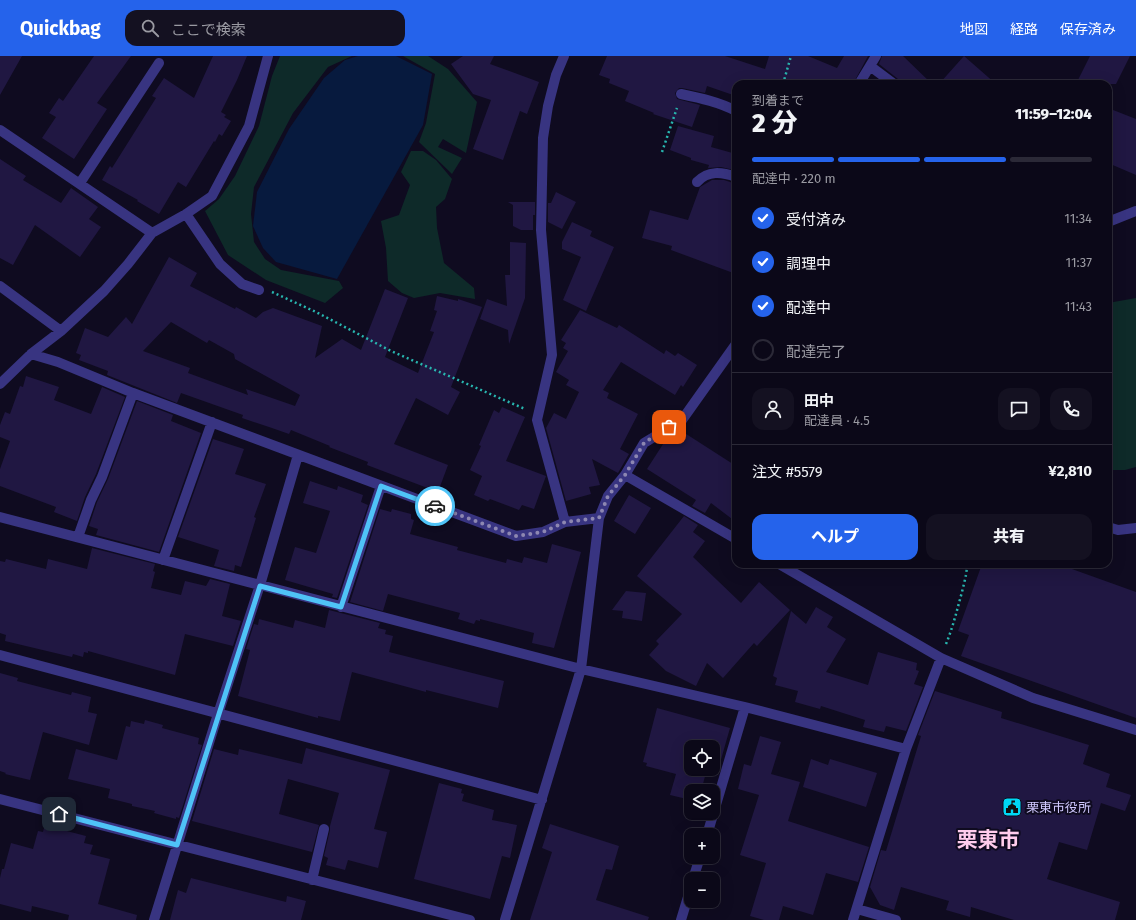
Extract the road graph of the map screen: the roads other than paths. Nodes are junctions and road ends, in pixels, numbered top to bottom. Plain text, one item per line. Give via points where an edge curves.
1 (268, 56) edge
2 (564, 56) edge
3 (876, 56) edge
4 (159, 63) dead end
5 (870, 66) junction
6 (861, 80) edge
7 (889, 80) edge
8 (681, 94) road end
9 (732, 109) edge
10 (0, 130) edge
11 (732, 175) edge
12 (697, 182) dead end
13 (80, 184) junction
14 (1136, 211) edge
15 (186, 214) junction
16 (1112, 220) edge
17 (152, 233) junction
18 (0, 286) edge
19 (258, 290) road end
20 (61, 331) junction
21 (732, 350) edge
22 (31, 354) junction
23 (0, 384) edge
24 (133, 393) junction
25 (212, 422) junction
26 (298, 455) junction
27 (625, 475) junction
28 (381, 486) junction
29 (0, 517) edge
30 (599, 518) junction
31 (565, 522) junction
32 (1112, 528) edge
33 (1136, 528) edge
34 (732, 536) edge
35 (78, 537) junction
36 (163, 560) junction
37 (786, 568) edge
38 (260, 586) junction
39 (341, 607) junction
40 (0, 655) edge
41 (941, 658) junction
42 (581, 668) junction
43 (745, 707) junction
44 (218, 714) junction
45 (1136, 730) edge
46 (906, 749) junction
47 (0, 799) edge
48 (542, 800) junction
49 (709, 828) edge
50 (324, 829) dead end
51 (177, 845) junction
52 (312, 880) junction
53 (685, 908) edge
54 (857, 909) junction
55 (154, 920) edge
56 (470, 920) edge
57 (505, 920) edge
58 (681, 920) edge
59 (853, 920) edge
60 (896, 920) edge

1 - 15 street via 248,126 212,196
2 - 31 street via 548,106 543,138 541,230 552,355 537,420
3 - 5 street
4 - 13 street
5 - 6 street
5 - 7 street
8 - 9 street via 712,101
10 - 13 street
11 - 12 street via 714,172
13 - 17 street
14 - 16 street
15 - 17 street
15 - 19 street via 220,264 242,284
17 - 20 street via 104,291
18 - 20 street
20 - 22 street
21 - 27 street via 682,420 644,443
22 - 23 street
22 - 24 street via 58,362
24 - 25 street
24 - 35 street
25 - 26 street
25 - 36 street
26 - 28 street
26 - 38 street
27 - 30 street via 608,496
27 - 34 street
28 - 31 street via 516,536 543,532
28 - 39 street
29 - 35 street
30 - 31 street
30 - 42 street
32 - 33 street
35 - 36 street
36 - 38 street
37 - 41 street
38 - 39 street
38 - 44 street
39 - 42 street
40 - 44 street
41 - 45 street via 1033,698
41 - 46 street
42 - 43 street
42 - 48 street
43 - 46 street
43 - 49 street
44 - 48 street
44 - 51 street
46 - 54 street
47 - 51 street
48 - 57 street
50 - 52 street
51 - 52 street
51 - 55 street
52 - 56 street
53 - 58 street
54 - 59 street
54 - 60 street

